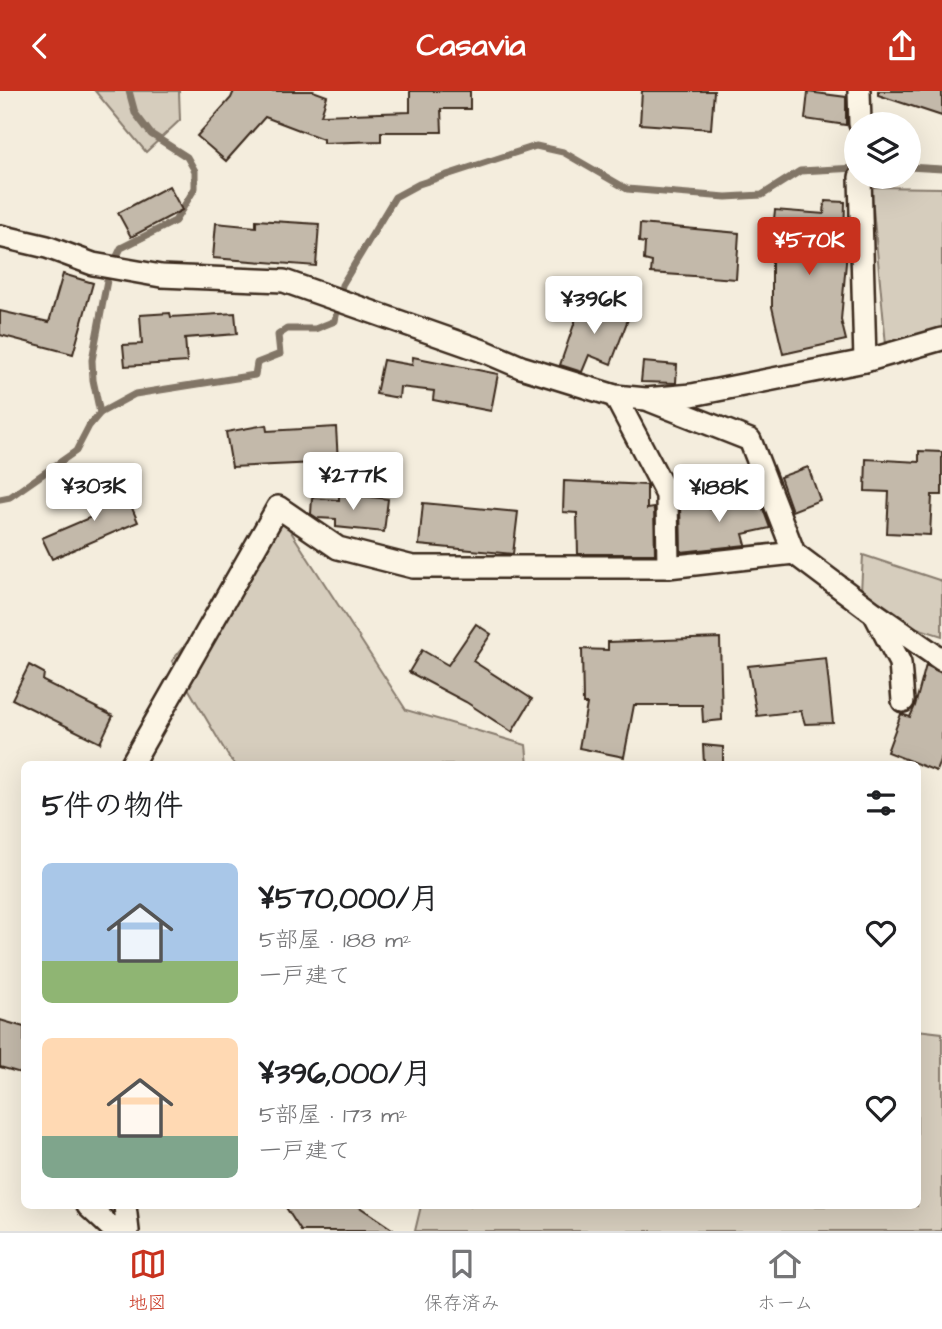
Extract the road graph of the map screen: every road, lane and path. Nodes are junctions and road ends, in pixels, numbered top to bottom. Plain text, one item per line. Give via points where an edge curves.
1 (859, 91) edge
2 (860, 112) edge
3 (860, 189) edge
4 (0, 236) edge
5 (942, 339) edge
6 (865, 361) junction
7 (615, 396) junction
8 (646, 399) junction
9 (794, 553) junction
10 (668, 567) junction
11 (874, 613) junction
12 (942, 660) edge
13 (903, 701) dead end
14 (133, 761) edge
15 (91, 1209) edge
16 (125, 1209) edge
17 (115, 1231) edge
18 (128, 1231) edge

1 - 2 street
3 - 6 street
4 - 7 street via 93,264 161,276 284,281
5 - 6 street
6 - 8 street via 692,395
7 - 8 street
7 - 10 street via 667,495
8 - 9 street via 750,440
9 - 10 street
9 - 11 street
10 - 14 street via 413,567 338,548 278,507
11 - 12 street
11 - 13 street via 900,663
15 - 17 street
16 - 18 street

